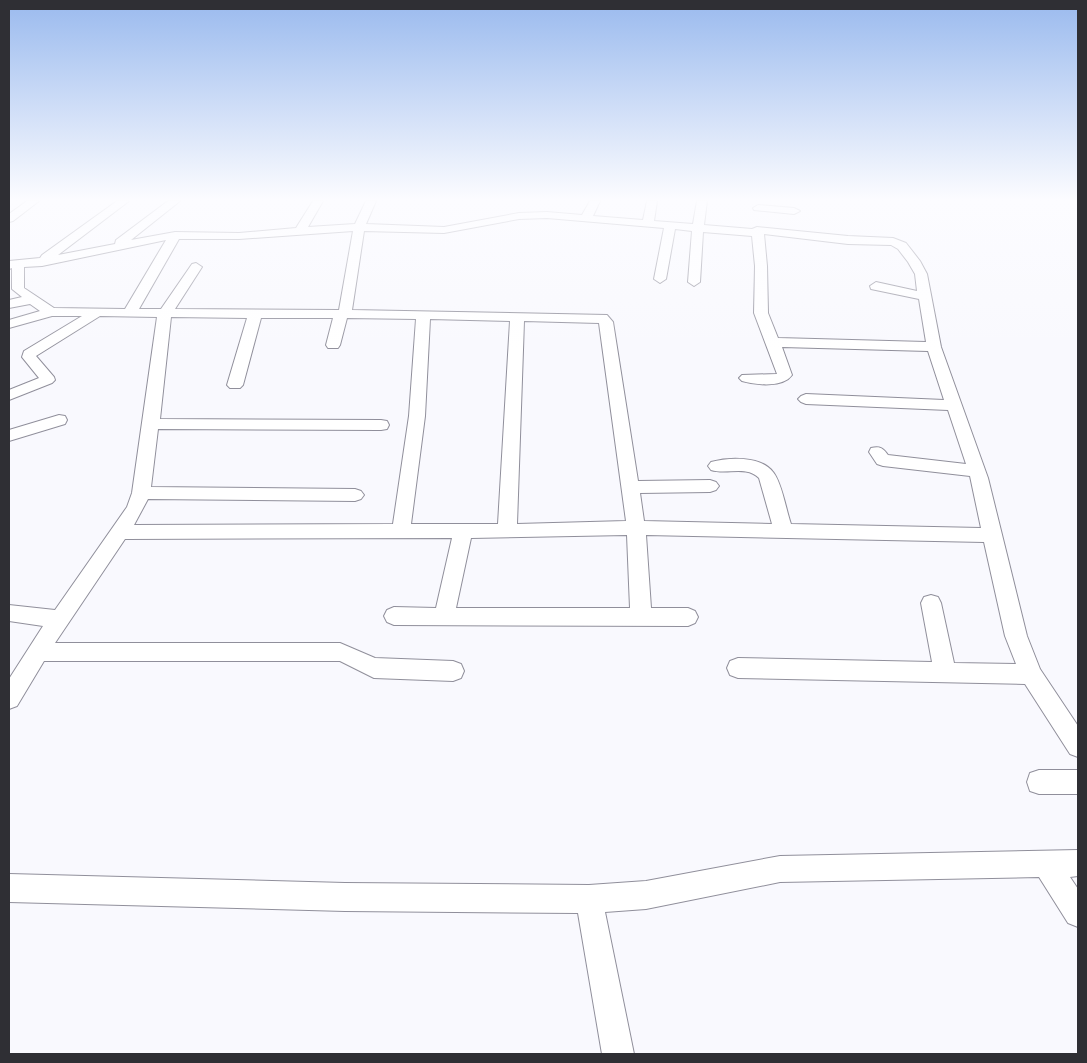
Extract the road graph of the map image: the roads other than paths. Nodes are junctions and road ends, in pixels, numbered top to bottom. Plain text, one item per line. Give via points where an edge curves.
1 (57, 251) edge
2 (97, 251) edge
3 (166, 251) edge
4 (355, 251) edge
5 (665, 251) edge
6 (696, 251) edge
7 (760, 251) edge
8 (905, 251) edge
9 (14, 259) edge
10 (42, 262) junction
11 (196, 267) dead end
12 (660, 279) dead end
13 (694, 282) dead end
14 (876, 286) dead end
15 (925, 296) junction
16 (33, 299) junction
17 (9, 304) edge
18 (52, 312) junction
19 (95, 314) junction
20 (129, 314) junction
21 (255, 314) junction
22 (343, 314) junction
23 (164, 315) junction
24 (423, 315) junction
25 (516, 317) junction
26 (9, 324) edge
27 (772, 342) junction
28 (333, 345) dead end
29 (934, 347) junction
30 (747, 378) dead end
31 (235, 385) dead end
32 (9, 395) edge
33 (806, 399) dead end
34 (955, 405) junction
35 (58, 420) dead end
36 (151, 424) junction
37 (381, 425) dead end
38 (9, 436) edge
39 (877, 452) dead end
40 (717, 466) dead end
41 (977, 471) junction
42 (710, 486) dead end
43 (630, 487) junction
44 (141, 493) junction
45 (355, 495) dead end
46 (636, 528) junction
47 (783, 530) junction
48 (507, 531) junction
49 (121, 532) junction
50 (400, 532) junction
51 (463, 533) junction
52 (993, 535) junction
53 (932, 603) dead end
54 (9, 613) edge
55 (394, 616) dead end
56 (444, 616) junction
57 (641, 617) junction
58 (688, 617) dead end
59 (60, 619) junction
60 (37, 652) junction
61 (738, 668) dead end
62 (453, 671) dead end
63 (945, 672) junction
64 (1031, 674) junction
65 (9, 699) edge
66 (1078, 746) edge
67 (1039, 782) dead end
68 (1078, 782) edge
69 (1078, 863) edge
70 (1046, 864) junction
71 (9, 888) edge
72 (589, 899) junction
73 (1078, 914) edge
74 (618, 1054) edge

1 - 10 street
2 - 10 street
3 - 20 street
4 - 22 street
5 - 12 street
6 - 13 street
7 - 27 street via 761,313
8 - 15 street via 921,274
9 - 10 street
9 - 16 street via 18,288
11 - 23 street
14 - 15 street
15 - 29 street
16 - 17 street
16 - 18 street
18 - 19 street
18 - 26 street
19 - 20 street
19 - 32 street via 29,354 46,380
20 - 23 street
21 - 22 street
21 - 23 street
21 - 31 street
22 - 24 street
22 - 28 street
23 - 36 street
24 - 25 street
24 - 50 street via 417,416
25 - 43 street via 594,316 606,322
25 - 48 street
27 - 29 street
27 - 30 street via 785,375 779,379
29 - 34 street
33 - 34 street
34 - 41 street
35 - 38 street
36 - 37 street
36 - 44 street
39 - 41 street via 882,460
40 - 47 street via 754,466 762,470 767,476
41 - 52 street
42 - 43 street
43 - 46 street
44 - 45 street
44 - 49 street via 136,509
46 - 47 street
46 - 48 street
46 - 57 street
47 - 52 street
48 - 51 street
49 - 50 street
49 - 59 street
50 - 51 street
51 - 56 street
52 - 64 street via 1016,636
53 - 63 street
54 - 59 street
55 - 56 street
56 - 57 street
57 - 58 street
59 - 60 street
60 - 62 street via 340,652 374,668
60 - 65 street
61 - 63 street
63 - 64 street
64 - 66 street
67 - 68 street
69 - 70 street
70 - 72 street via 780,869 646,895
70 - 73 street
71 - 72 street via 344,897
72 - 74 street

